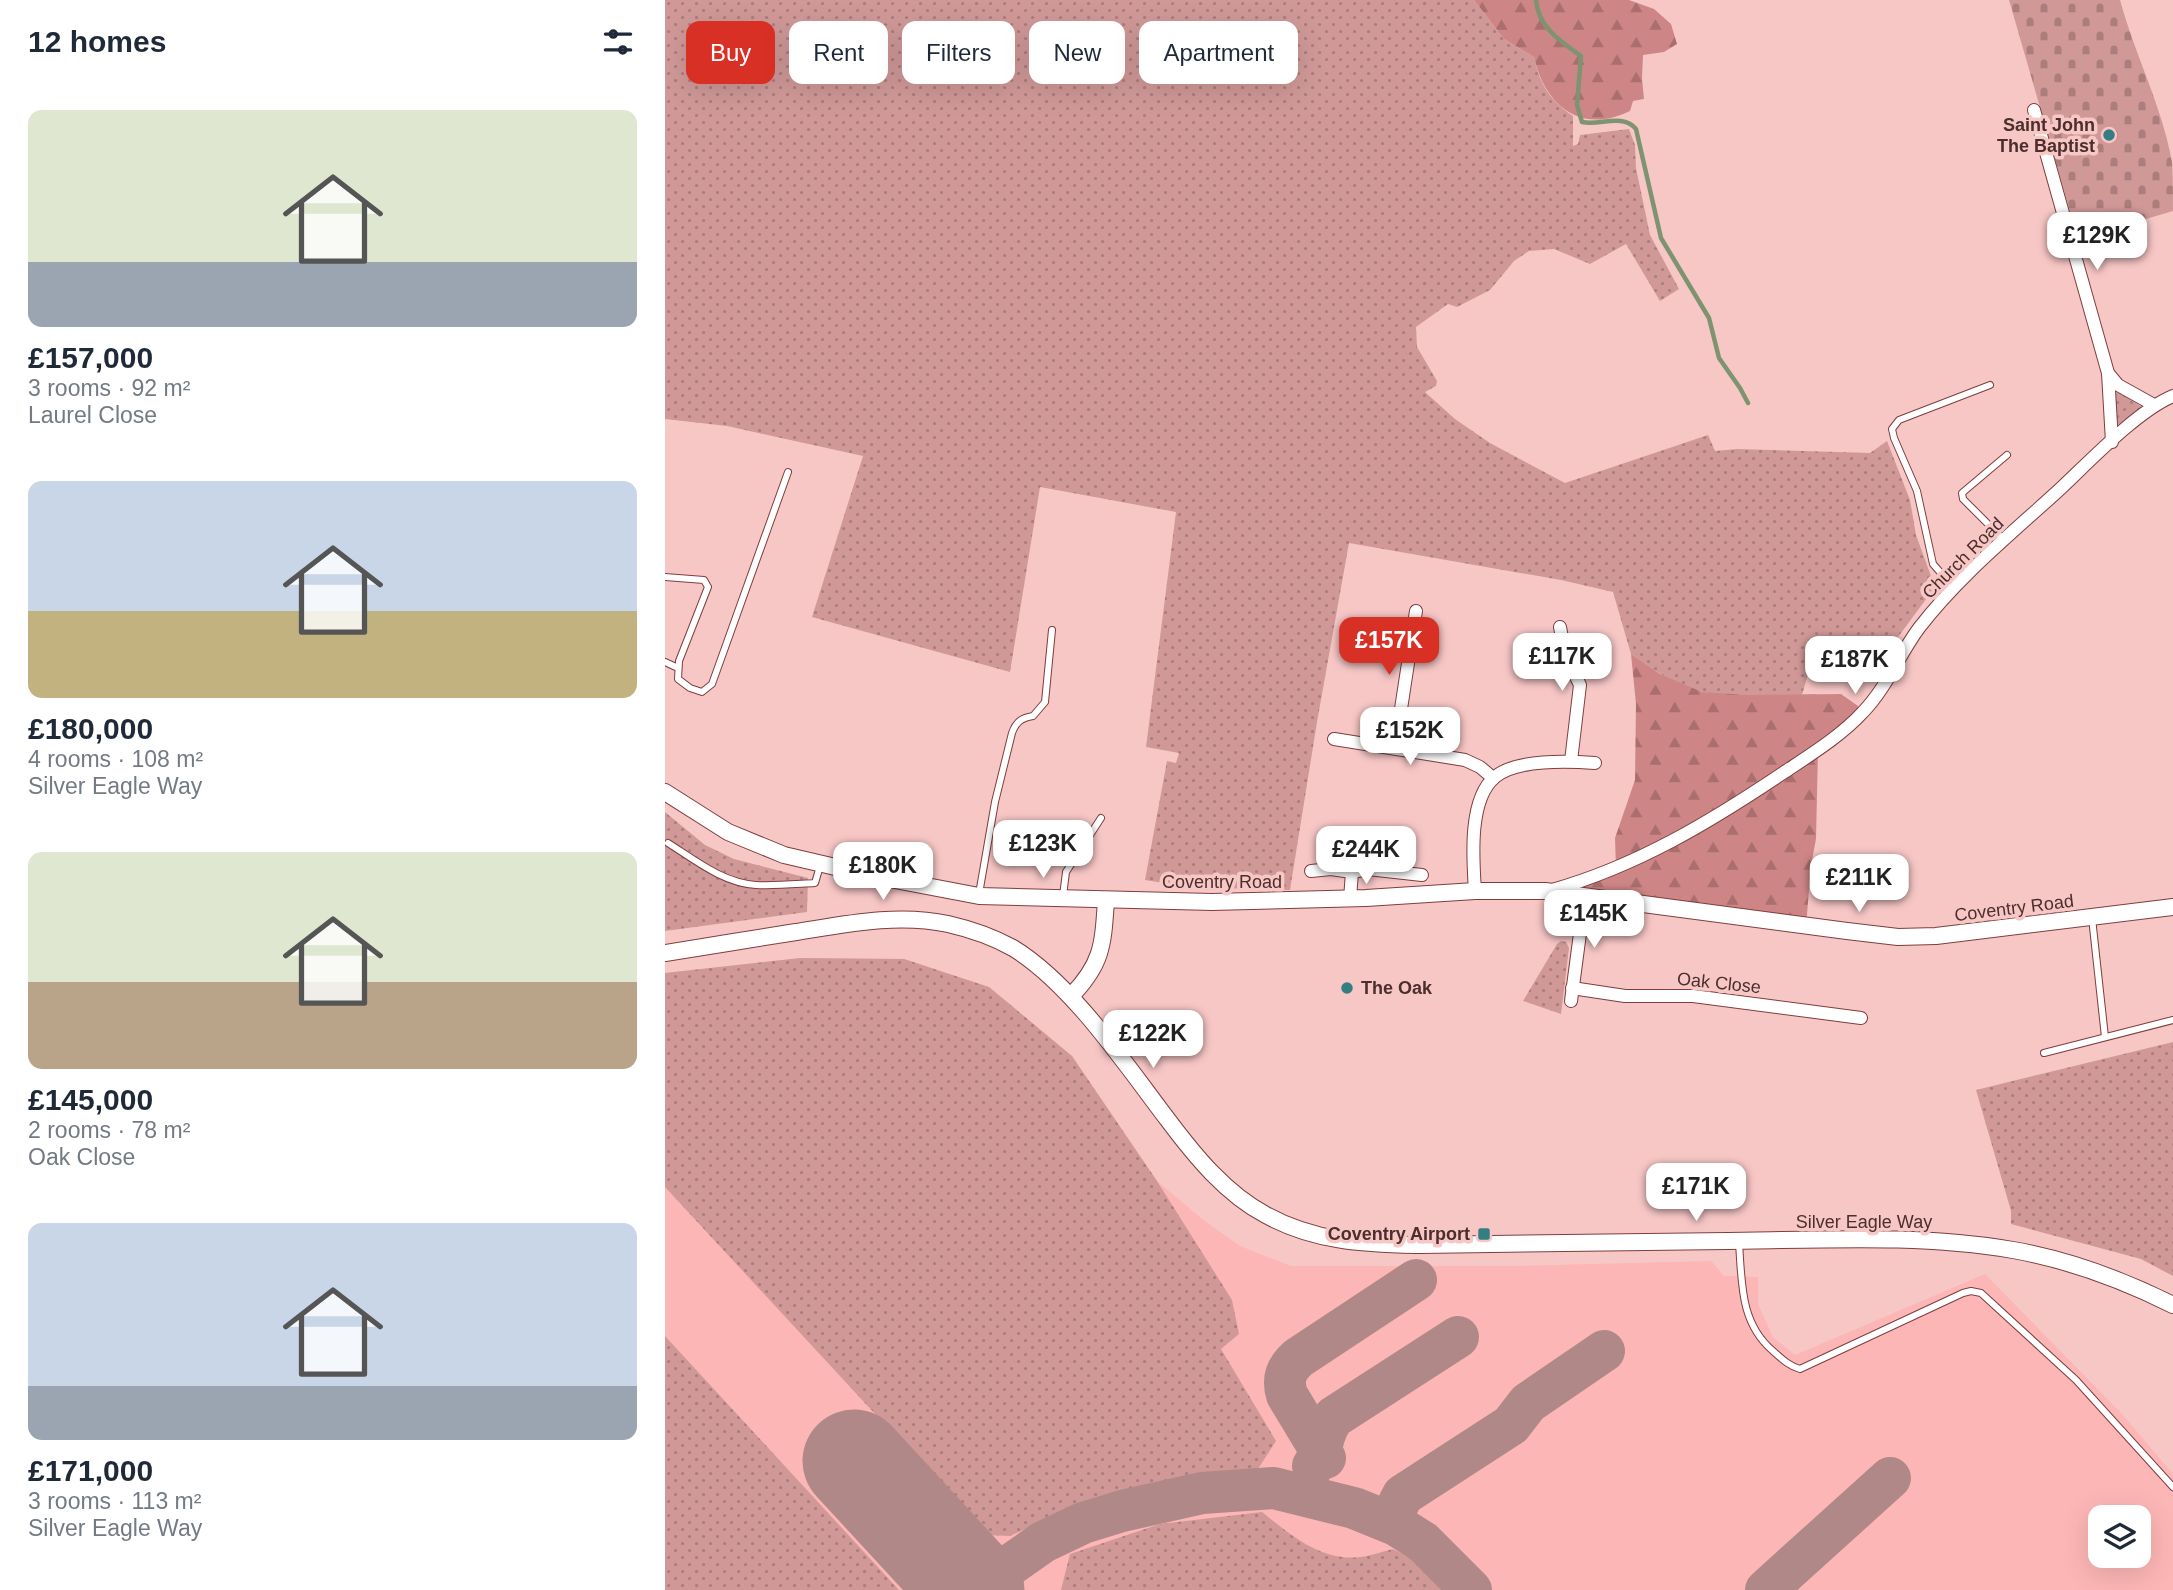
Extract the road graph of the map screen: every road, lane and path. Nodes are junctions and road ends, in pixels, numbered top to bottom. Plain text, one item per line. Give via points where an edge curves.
1 (2034, 110) dead end
2 (2108, 373) junction
3 (1990, 385) dead end
4 (2173, 396) edge
5 (2154, 405) junction
6 (2112, 442) junction
7 (2007, 455) dead end
8 (788, 472) dead end
9 (2003, 540) junction
10 (665, 577) edge
11 (1954, 588) junction
12 (1416, 611) dead end
13 (1560, 627) dead end
14 (1052, 630) dead end
15 (665, 662) edge
16 (678, 668) junction
17 (1334, 739) dead end
18 (1395, 748) junction
19 (1571, 761) junction
20 (1595, 763) dead end
21 (1493, 778) junction
22 (665, 792) edge
23 (1101, 818) dead end
24 (668, 843) dead end
25 (821, 864) junction
26 (1311, 871) dead end
27 (1352, 872) junction
28 (1422, 875) dead end
29 (1475, 891) junction
30 (1545, 891) junction
31 (979, 896) junction
32 (1585, 897) junction
33 (1063, 898) junction
34 (1350, 899) junction
35 (1106, 900) junction
36 (2173, 907) edge
37 (2092, 919) junction
38 (665, 953) edge
39 (1071, 996) junction
40 (1861, 1018) dead end
41 (2173, 1020) edge
42 (2105, 1037) junction
43 (2044, 1053) dead end
44 (1739, 1241) junction
45 (2173, 1305) edge
46 (2173, 1487) edge

1 - 2 street
2 - 5 street via 2118,385
2 - 6 street
3 - 11 lane via 1899,419 1892,429 1917,491 1933,564
4 - 5 street, Church Road
5 - 6 street, Church Road
6 - 9 street, Church Road
7 - 9 lane via 1962,494
8 - 16 lane via 712,684 702,692 690,688 678,678
9 - 11 street, Church Road
10 - 16 lane via 704,580 708,587
11 - 30 street, Church Road via 1918,629 1863,713 1818,750 1677,840 1591,878
12 - 18 street
13 - 19 street via 1565,654 1580,685
14 - 31 lane via 1045,702 1033,716 1016,723 1012,733
15 - 16 lane
17 - 18 street
18 - 21 street via 1465,760
19 - 20 street
19 - 21 street via 1517,767
21 - 29 street via 1478,812
22 - 25 street, Coventry Road via 729,832 784,855
23 - 33 lane via 1066,872
24 - 25 lane via 711,870 754,885 815,883
25 - 31 street, Coventry Road
26 - 27 street
27 - 28 street via 1367,869
27 - 34 street
29 - 30 street, Coventry Road
29 - 34 street, Coventry Road
30 - 32 street, Coventry Road
31 - 33 street, Coventry Road
32 - 37 street, Coventry Road via 1898,937
32 - 40 street, Oak Close via 1572,994 1693,996
33 - 35 street, Coventry Road
34 - 35 street, Coventry Road
35 - 39 street via 1100,954 1094,970
36 - 37 street, Coventry Road
37 - 42 lane
38 - 39 street, Silver Eagle Way via 865,922 921,920 969,929 1013,949
39 - 44 street, Silver Eagle Way via 1207,1168 1252,1207 1304,1232 1348,1242 1390,1244
41 - 42 lane
42 - 43 lane
44 - 45 street, Silver Eagle Way via 1922,1240 2015,1251 2101,1274
44 - 46 lane via 1743,1300 1751,1325 1763,1343 1791,1367 1800,1369 1963,1293 1981,1293 2076,1380

